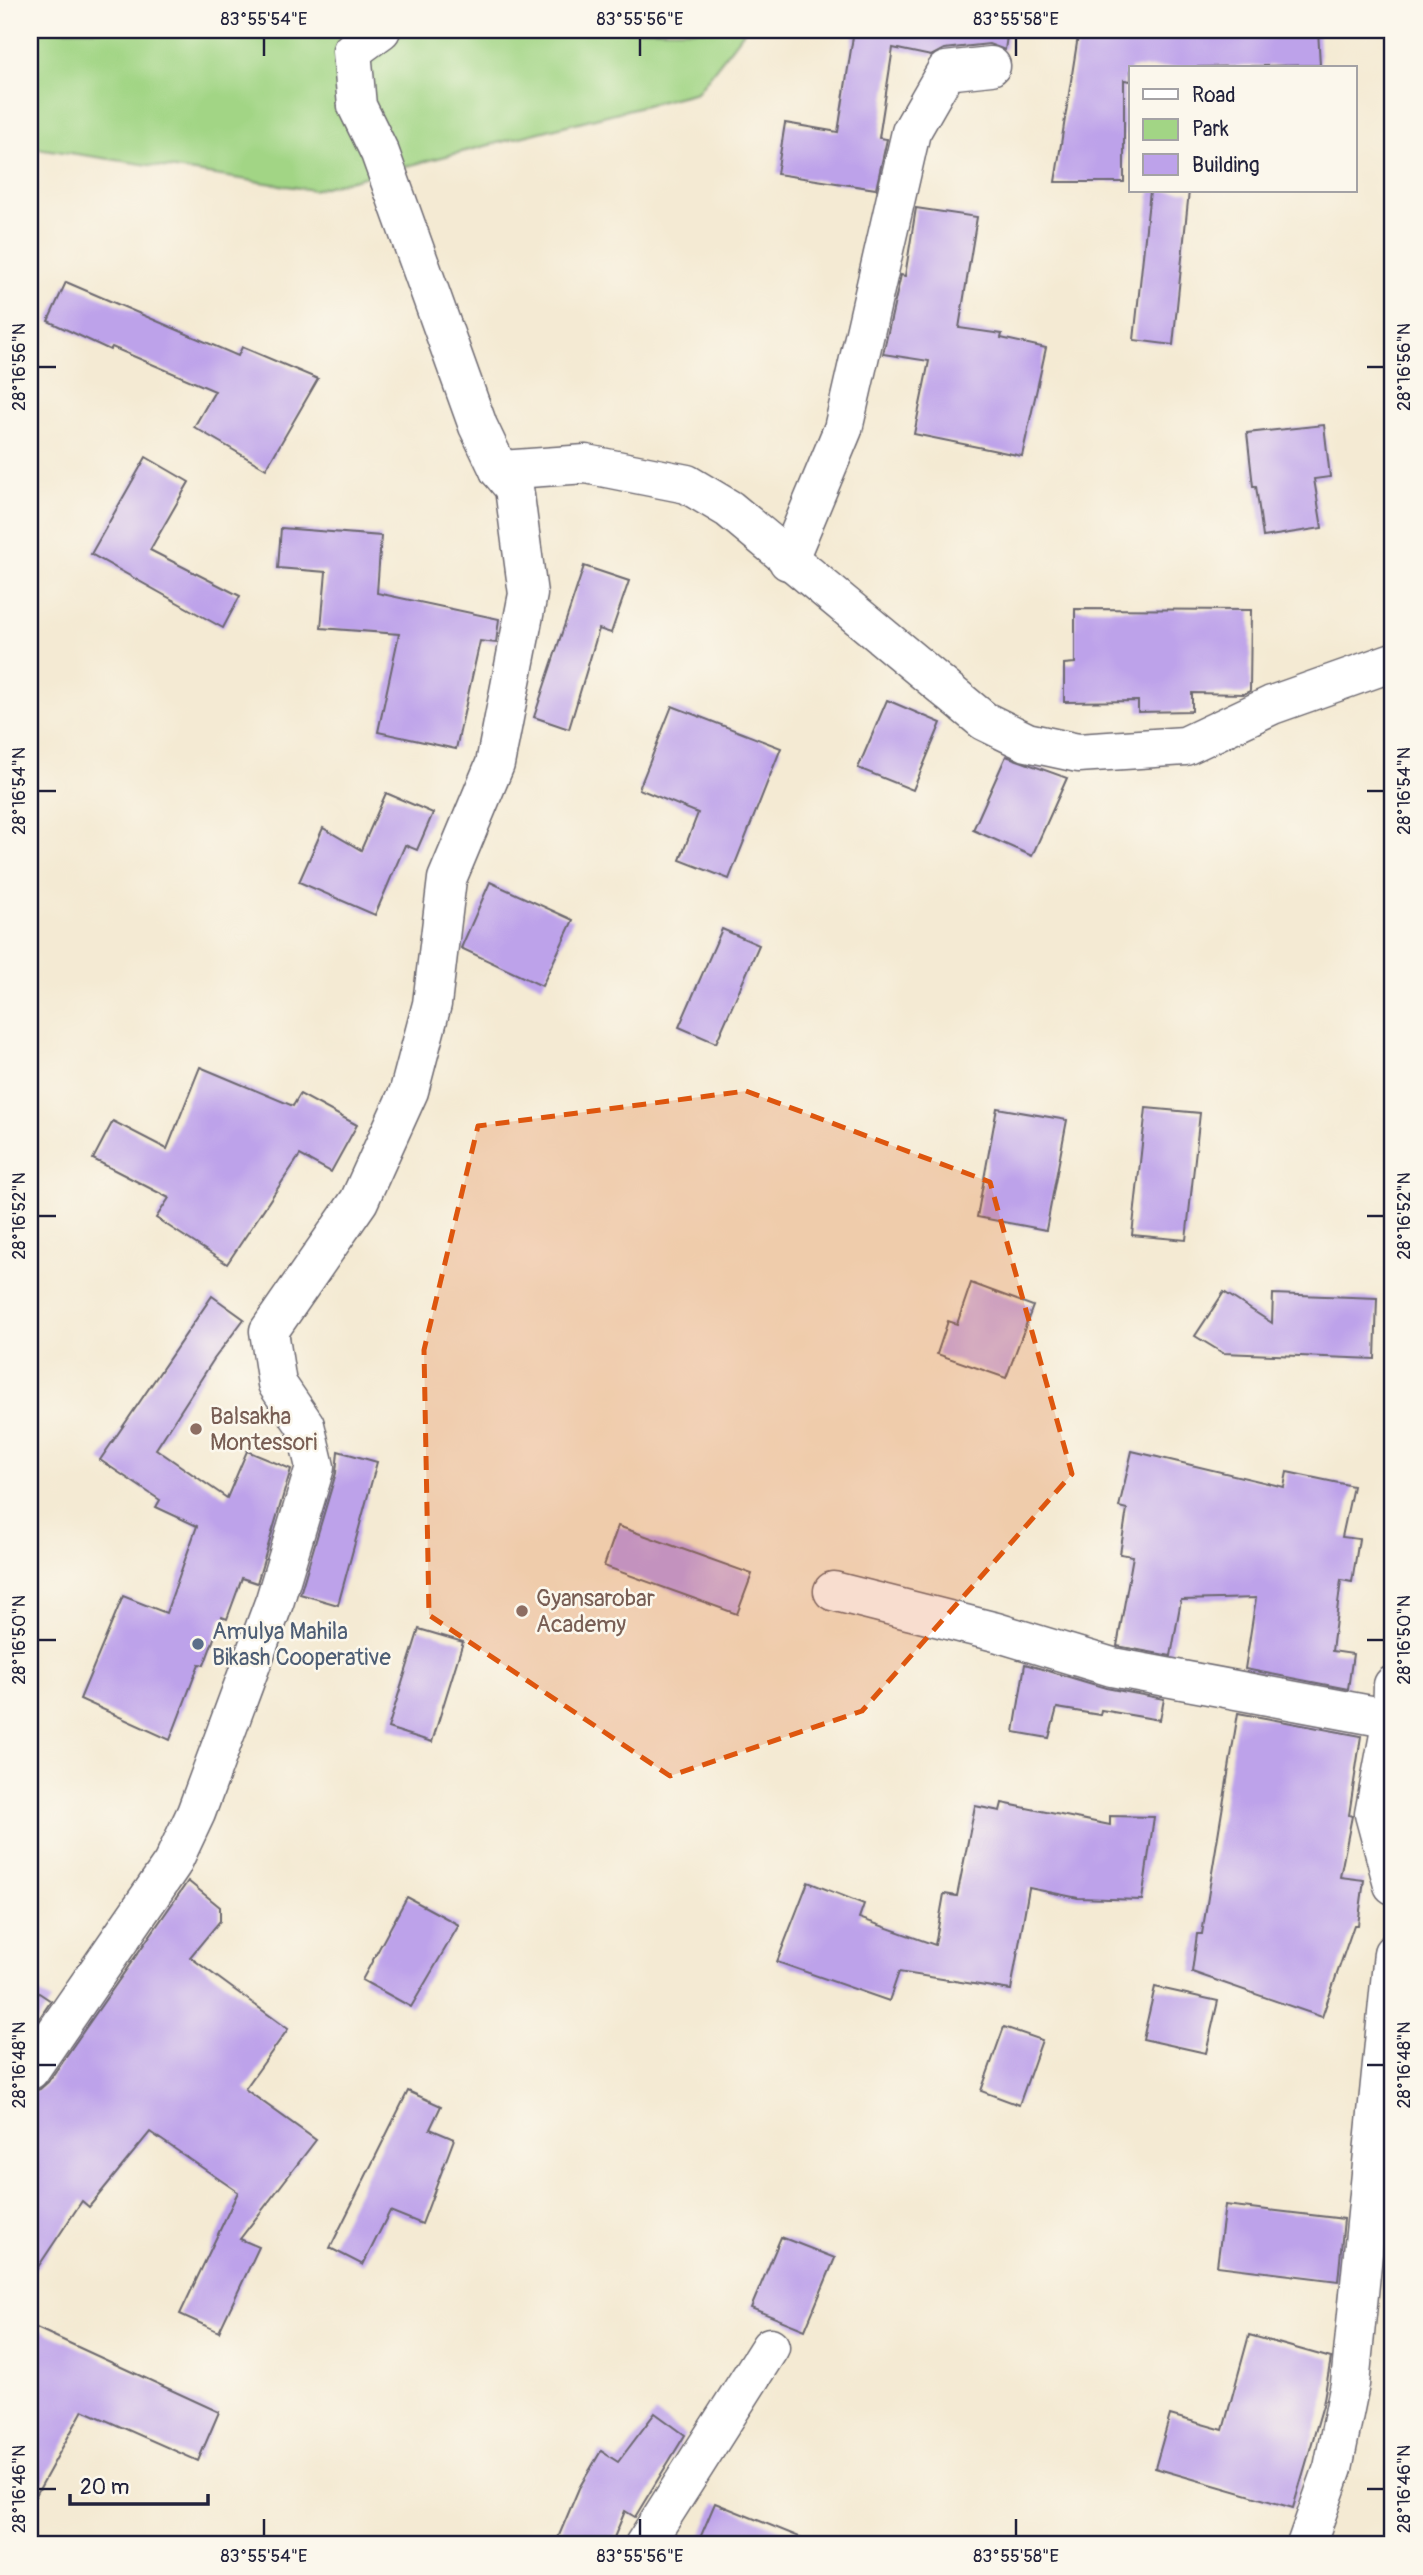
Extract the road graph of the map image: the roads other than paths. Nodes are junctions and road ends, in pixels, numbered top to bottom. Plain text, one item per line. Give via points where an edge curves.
1 (381, 30) edge
2 (991, 66) dead end
3 (499, 470) junction
4 (788, 561) junction
5 (1393, 662) edge
6 (833, 1591) dead end
7 (1393, 1702) edge
8 (1393, 1885) edge
9 (1393, 1953) edge
10 (30, 2070) edge
11 (770, 2347) dead end
12 (644, 2545) edge
13 (1306, 2545) edge

1 - 3 street via 352,51 357,106 380,153 478,426
2 - 4 street via 946,71 911,132 843,429
3 - 4 street via 586,464 687,484 729,509
3 - 10 street via 514,488 528,594 495,765 447,879 426,1029 409,1091 359,1201 269,1331 277,1384 305,1424 315,1467 275,1600 196,1813 172,1864
4 - 5 street via 984,721 1027,742 1078,753 1185,746 1272,705
6 - 7 street via 1112,1667
7 - 8 street via 1374,1814
9 - 13 street via 1350,2384 1333,2468
11 - 12 street

